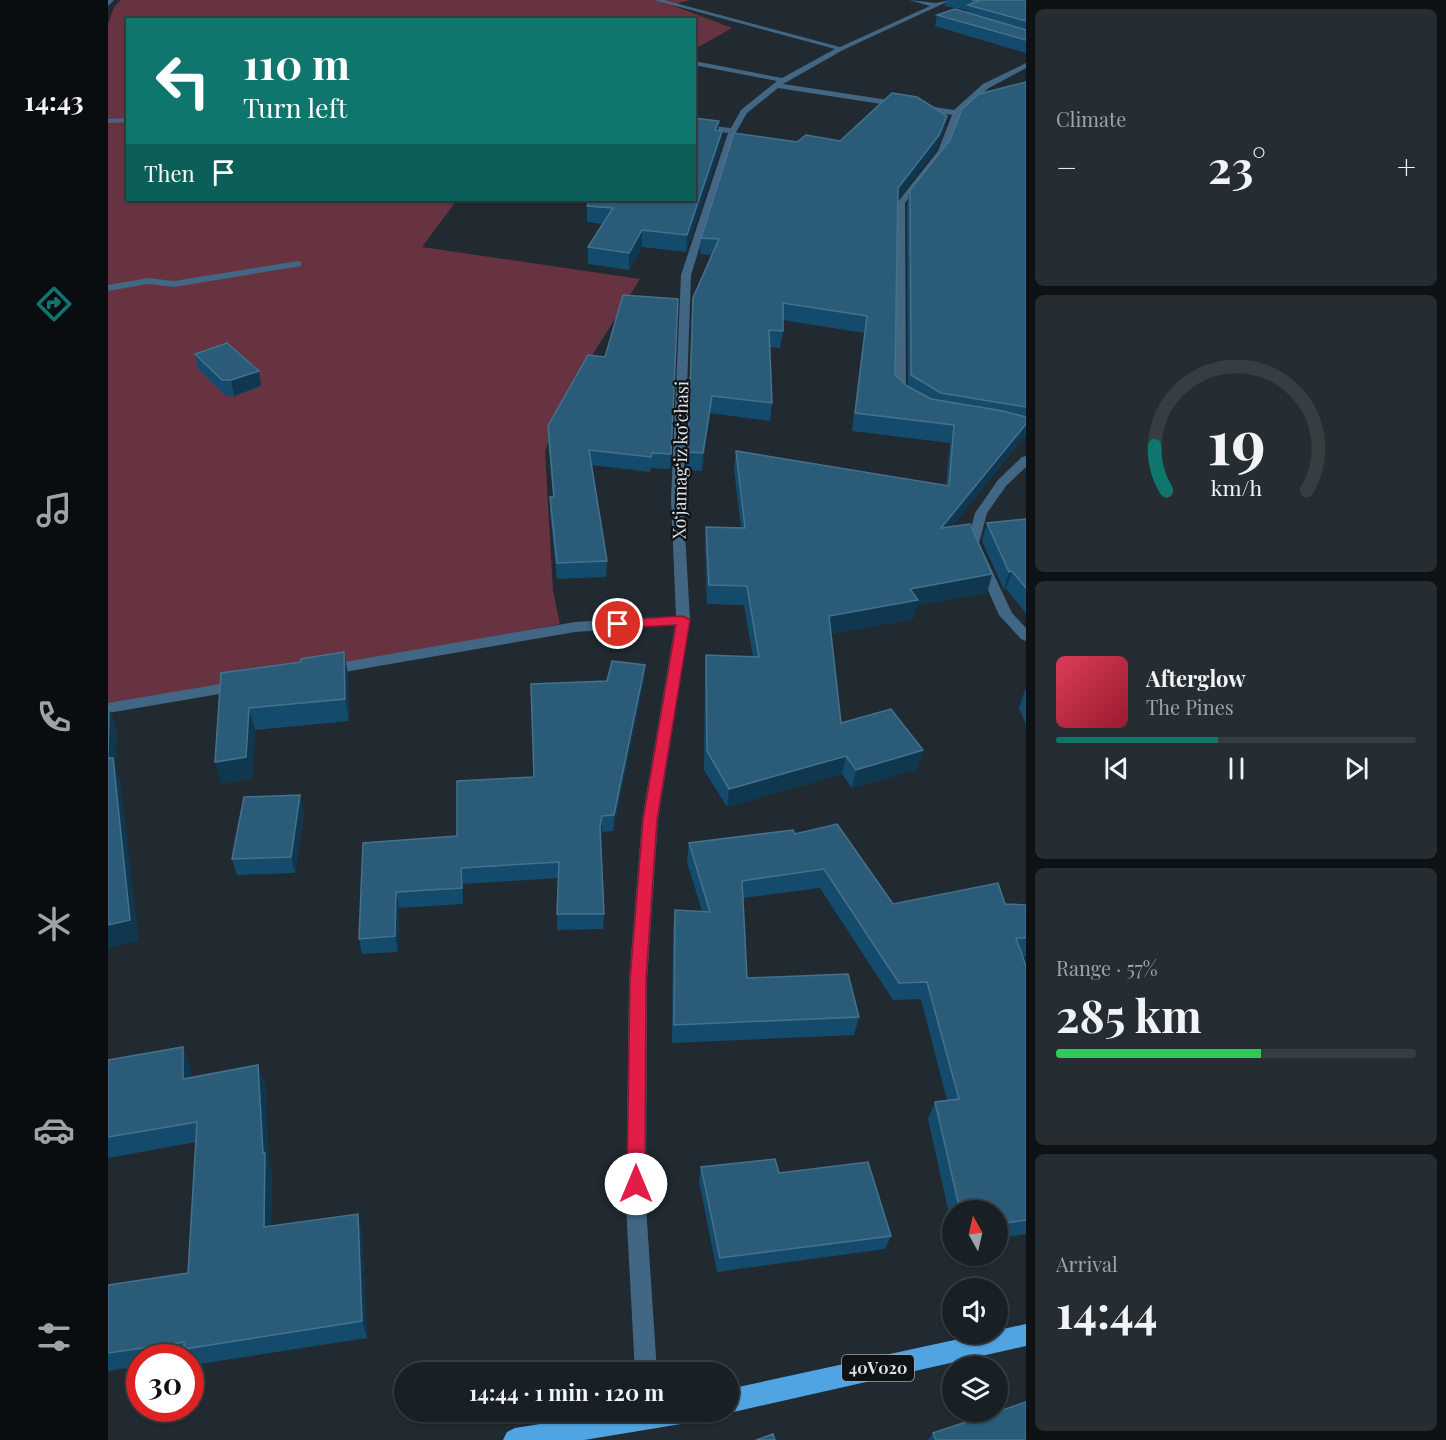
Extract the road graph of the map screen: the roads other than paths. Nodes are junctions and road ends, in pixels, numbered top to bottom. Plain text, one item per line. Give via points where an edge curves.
1 (111, 0) edge
2 (657, 0) edge
3 (912, 0) edge
4 (108, 4) edge
5 (939, 7) edge
6 (841, 49) junction
7 (696, 63) edge
8 (1026, 65) edge
9 (779, 83) junction
10 (956, 112) junction
11 (126, 120) edge
12 (108, 121) edge
13 (696, 126) edge
14 (733, 131) junction
15 (298, 264) dead end
16 (108, 288) edge
17 (916, 405) edge
18 (1026, 460) edge
19 (683, 620) junction
20 (1026, 636) edge
21 (307, 674) edge
22 (248, 684) edge
23 (108, 708) edge
24 (1026, 1335) edge
25 (645, 1362) edge
26 (739, 1399) edge
27 (611, 1422) edge
28 (515, 1440) edge

1 - 4 street
2 - 6 street
3 - 5 street
5 - 6 street, Xoʻjamagʻiz koʻchasi
6 - 9 street, Xoʻjamagʻiz koʻchasi
7 - 9 street
8 - 10 street via 986,86
9 - 10 street
9 - 14 street, Xoʻjamagʻiz koʻchasi via 744,112
10 - 17 street via 942,151 901,203 900,392
11 - 12 street
13 - 14 street
14 - 19 street, Xoʻjamagʻiz koʻchasi via 686,275 677,499
15 - 16 street via 174,284 148,281
18 - 20 street via 1002,483 981,513 973,543 1006,615
19 - 21 street via 575,627
19 - 25 street, Xoʻjamagʻiz koʻchasi via 650,820 638,980 636,1206
22 - 23 street
24 - 26 main road, 40V020
27 - 28 main road

